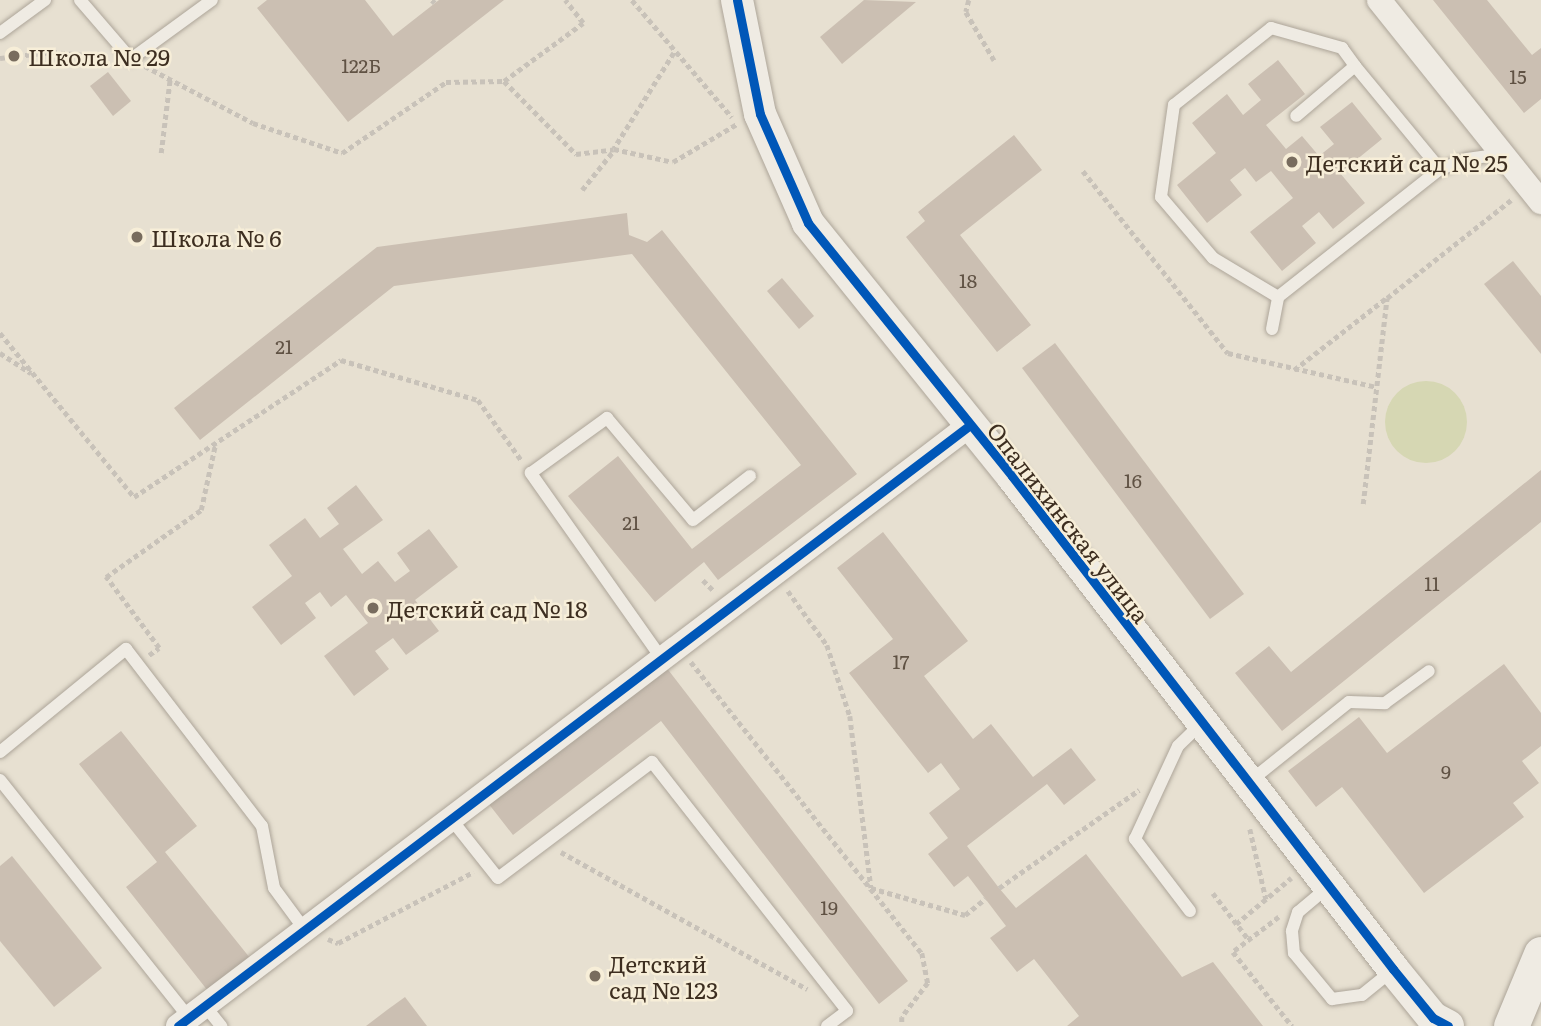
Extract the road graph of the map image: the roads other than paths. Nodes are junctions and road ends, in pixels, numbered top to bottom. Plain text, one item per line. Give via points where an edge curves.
1 (45, 0) edge
2 (80, 0) edge
3 (212, 0) edge
4 (737, 0) edge
5 (1379, 0) edge
6 (0, 33) edge
7 (1355, 66) junction
8 (1296, 116) dead end
9 (1505, 154) junction
10 (1440, 169) junction
11 (1535, 193) edge
12 (1278, 297) junction
13 (1272, 329) dead end
14 (970, 425) junction
15 (750, 475) dead end
16 (671, 652) junction
17 (1429, 671) dead end
18 (1201, 724) junction
19 (0, 752) edge
20 (0, 780) edge
21 (1249, 783) junction
22 (451, 819) junction
23 (1331, 885) junction
24 (1189, 911) dead end
25 (305, 930) junction
26 (1541, 954) edge
27 (1393, 969) junction
28 (191, 1017) edge
29 (221, 1026) edge
30 (827, 1026) edge
31 (1448, 1026) edge
32 (1511, 1026) edge

1 - 6 lane
2 - 3 lane via 131,59
4 - 14 street, Опалихинская улица via 760,114 808,223
5 - 9 street
7 - 8 lane
7 - 10 lane
7 - 12 lane via 1342,48 1271,28 1174,105 1161,197 1213,258
9 - 10 lane via 1467,159
9 - 11 street
10 - 12 lane
12 - 13 lane
14 - 16 street
14 - 18 street, Опалихинская улица
15 - 16 lane via 693,520 607,418 531,472
16 - 22 street
17 - 21 lane via 1385,703 1349,702
18 - 21 street, Опалихинская улица
18 - 24 lane via 1178,746 1135,839
19 - 25 lane via 127,649 262,826 274,888
20 - 28 lane
21 - 23 street, Опалихинская улица
22 - 25 street
22 - 30 lane via 498,878 652,762 847,1011
23 - 27 street, Опалихинская улица
23 - 27 lane via 1298,912 1292,931 1294,953 1332,999 1362,995
25 - 28 street
26 - 32 main road
27 - 31 street, Опалихинская улица via 1433,1018
28 - 29 lane

